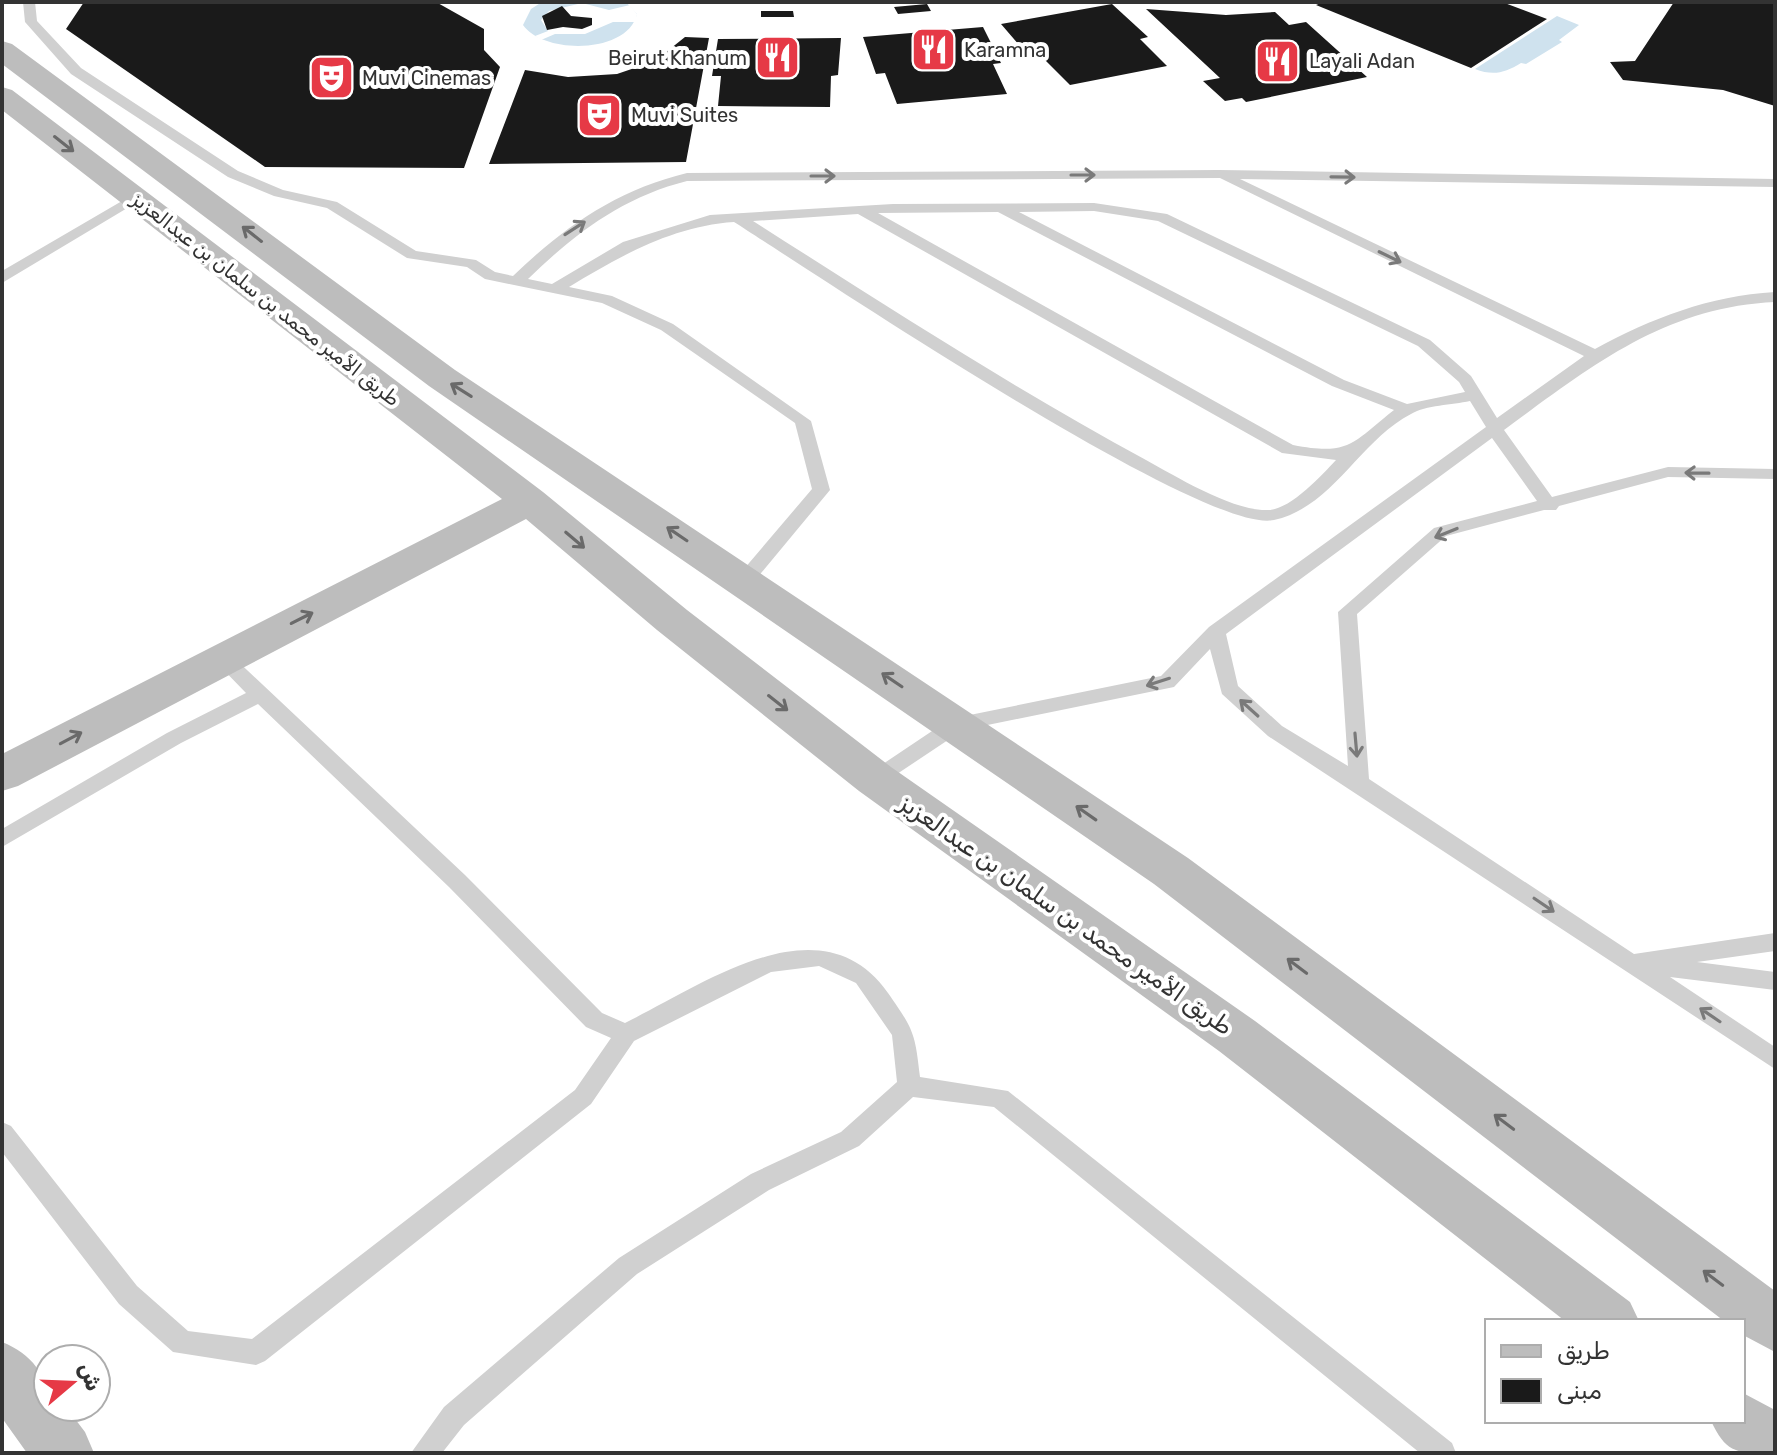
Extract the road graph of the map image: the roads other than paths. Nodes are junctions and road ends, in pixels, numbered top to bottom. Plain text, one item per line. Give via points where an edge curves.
1 (29, 2) edge
2 (2, 50) edge
3 (2, 96) edge
4 (1219, 174) junction
5 (1775, 183) edge
6 (134, 198) junction
7 (1001, 208) junction
8 (861, 210) junction
9 (738, 218) junction
10 (2, 278) edge
11 (518, 280) junction
12 (556, 288) junction
13 (1775, 297) edge
14 (1595, 355) junction
15 (1474, 395) junction
16 (1406, 409) junction
17 (1494, 429) junction
18 (1350, 455) junction
19 (1775, 474) edge
20 (529, 501) junction
21 (1550, 506) junction
22 (745, 580) junction
23 (1216, 632) junction
24 (223, 659) junction
25 (260, 694) junction
26 (957, 724) junction
27 (2, 774) edge
28 (875, 779) junction
29 (1359, 783) junction
30 (2, 839) edge
31 (1775, 942) edge
32 (1632, 963) junction
33 (1775, 981) edge
34 (626, 1034) junction
35 (1775, 1059) edge
36 (909, 1086) junction
37 (2, 1133) edge
38 (1607, 1319) edge
39 (1775, 1325) edge
40 (2, 1370) edge
41 (1744, 1423) edge
42 (1775, 1447) edge
43 (64, 1453) edge
44 (425, 1453) edge
45 (1442, 1453) edge

1 - 11 lane via 31,22 76,71 233,174 279,193 332,205 412,255 471,263 490,276
22 -> 2 street via 442,378
3 -> 6 street, طريق الأمير محمد بن سلمان بن عبدالعزيز
4 -> 5 lane
11 -> 4 lane via 564,234 605,209 656,183 687,177
4 -> 14 lane
6 - 10 lane
6 - 20 street, طريق الأمير محمد بن سلمان بن عبدالعزيز
7 - 8 lane
7 - 15 lane via 1094,207 1162,217 1424,343 1465,379
7 - 16 lane via 1338,383
8 - 9 lane
8 - 18 lane via 1288,449 1330,458
9 - 12 lane via 710,219 628,245
9 - 18 lane via 981,371 1137,462 1233,510 1268,517 1295,505
11 - 12 lane
12 - 22 lane via 606,299 667,327 803,421 821,490
13 - 14 lane via 1697,308
14 - 17 lane
15 - 16 lane
15 - 17 lane
16 - 18 lane
17 - 21 lane
17 - 23 lane
19 -> 21 lane via 1668,472
24 -> 20 street
20 -> 28 street, طريق الأمير محمد بن سلمان بن عبدالعزيز
21 -> 29 lane via 1440,532 1347,612
26 -> 22 street
23 -> 26 lane via 1167,682
29 -> 23 lane via 1275,731 1229,689
24 - 25 lane
27 -> 24 street
25 - 30 lane
25 - 34 lane via 594,1020
26 - 28 lane
39 -> 26 street via 1171,871
28 - 38 street, طريق الأمير محمد بن سلمان بن عبدالعزيز via 1237,1036
29 -> 32 lane
31 - 32 lane
32 - 33 lane
35 -> 32 lane
34 - 36 lane via 768,963 821,957 864,977 903,1033
34 - 37 lane via 583,1097 256,1352 182,1343 128,1295
36 - 44 lane via 850,1139 760,1182 628,1266 454,1416
36 - 45 lane via 1000,1098
40 - 43 street
41 - 42 street

